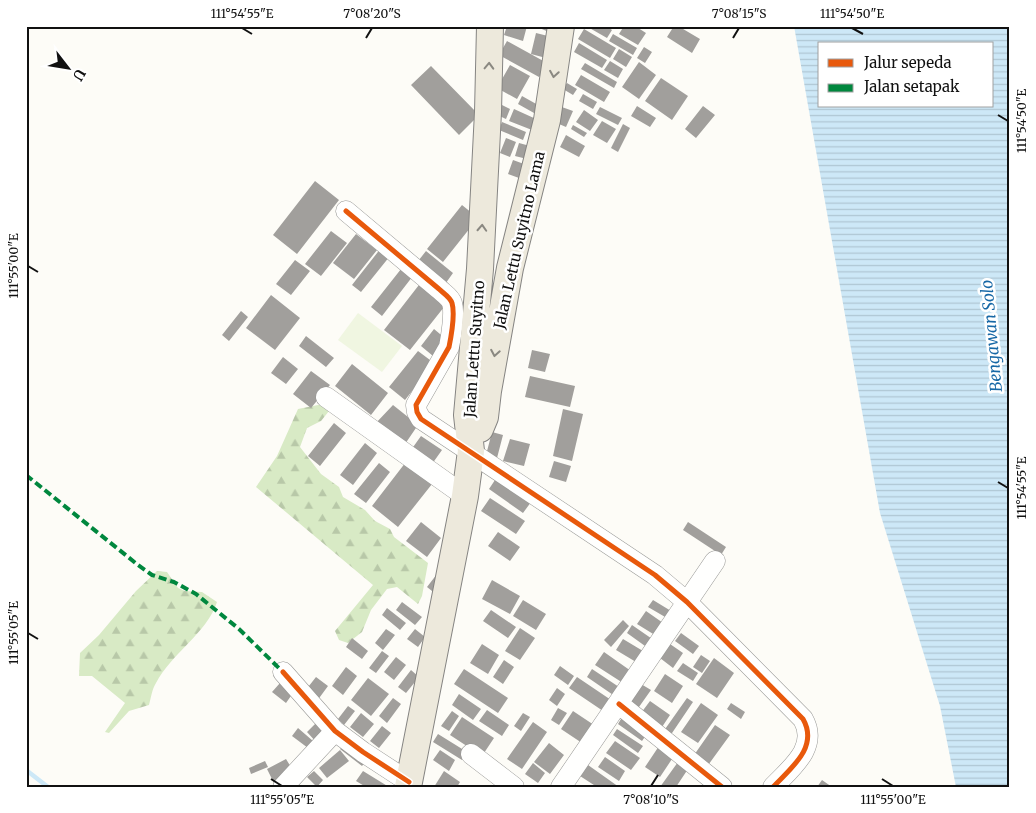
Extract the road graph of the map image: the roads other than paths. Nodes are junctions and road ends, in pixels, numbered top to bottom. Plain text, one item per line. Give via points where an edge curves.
1 (490, 26) edge
2 (561, 26) edge
3 (346, 211) dead end
4 (510, 268) junction
5 (480, 269) junction
6 (326, 397) dead end
7 (471, 451) junction
8 (465, 496) junction
9 (715, 561) dead end
10 (686, 602) junction
11 (283, 672) dead end
12 (618, 704) junction
13 (335, 731) junction
14 (471, 754) dead end
15 (408, 784) edge
16 (283, 787) edge
17 (514, 787) edge
18 (561, 787) edge
19 (722, 787) edge
20 (773, 787) edge

5 -> 1 main road, Jalan Lettu Suyitno
2 -> 4 main road, Jalan Lettu Suyitno Lama via 547,120
3 - 7 street via 449,298 452,304 449,347 419,398 416,410 428,425
4 - 5 main road via 500,276
4 -> 7 main road, Jalan Lettu Suyitno Lama via 485,417
5 - 7 main road, Jalan Lettu Suyitno via 467,415
6 - 8 street
7 - 8 main road, Jalan Lettu Suyitno
7 - 10 street via 655,575
8 - 15 main road, Jalan Lettu Suyitno
9 - 10 street
10 - 12 street
10 - 20 street via 806,724 808,740 804,751
11 - 13 street
12 - 18 street
12 - 19 street
13 - 15 street
13 - 16 street
14 - 17 street

